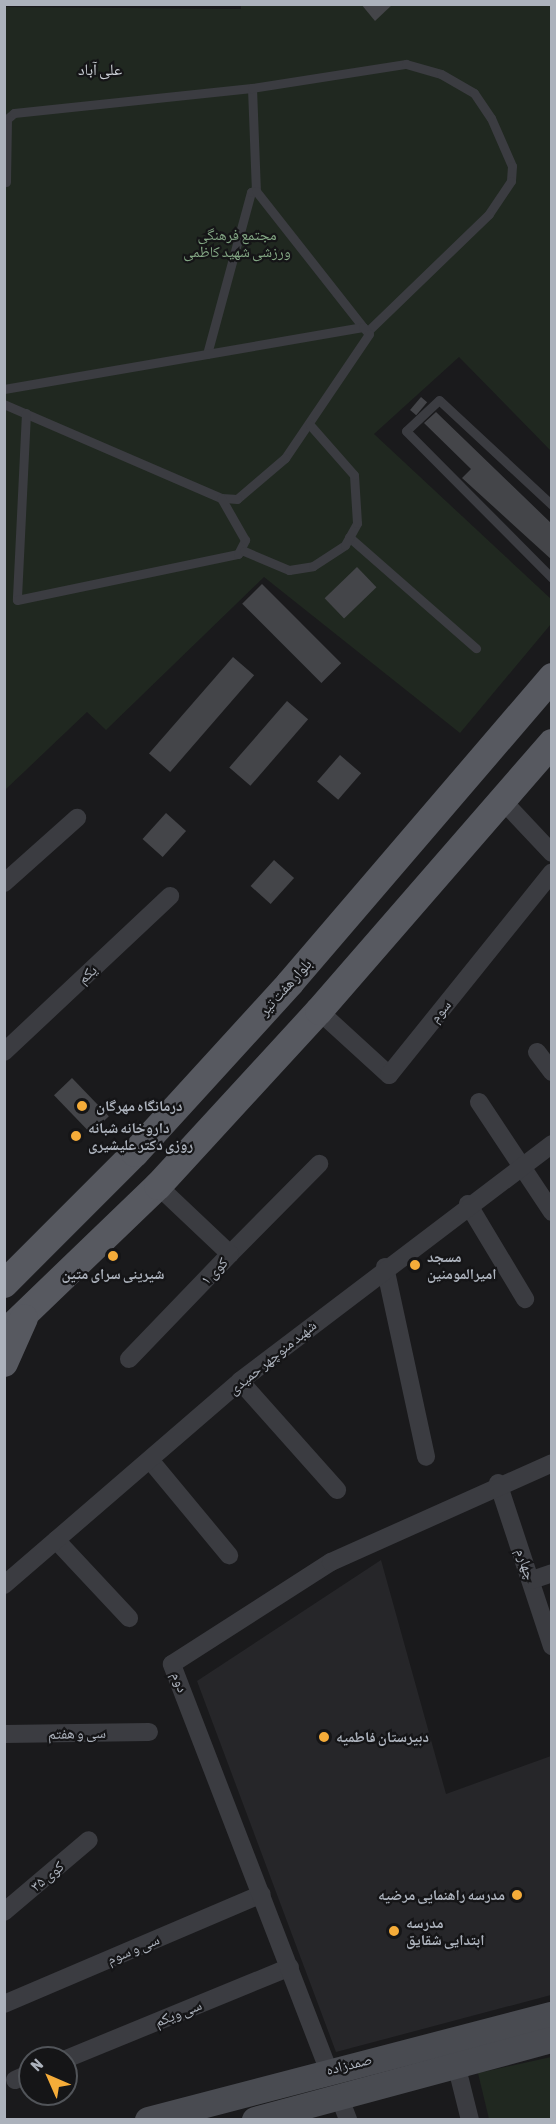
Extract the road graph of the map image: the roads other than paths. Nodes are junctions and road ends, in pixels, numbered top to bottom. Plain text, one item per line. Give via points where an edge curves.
1 (252, 88) junction
2 (6, 182) edge
3 (256, 191) junction
4 (365, 329) junction
5 (207, 354) junction
6 (4, 389) edge
7 (4, 404) edge
8 (26, 414) junction
9 (310, 425) junction
10 (221, 498) junction
11 (552, 505) edge
12 (349, 537) junction
13 (244, 551) junction
14 (552, 578) edge
15 (476, 648) dead end
16 (552, 677) edge
17 (552, 743) edge
18 (502, 800) junction
19 (77, 818) dead end
20 (421, 834) junction
21 (552, 852) edge
22 (451, 859) junction
23 (552, 872) edge
24 (4, 883) edge
25 (170, 896) dead end
26 (319, 1011) junction
27 (4, 1052) edge
28 (537, 1052) dead end
29 (552, 1072) edge
30 (479, 1102) dead end
31 (552, 1144) edge
32 (319, 1164) dead end
33 (521, 1166) junction
34 (158, 1186) junction
35 (468, 1204) junction
36 (552, 1212) edge
37 (230, 1254) junction
38 (18, 1257) edge
39 (385, 1267) junction
40 (4, 1284) edge
41 (525, 1299) dead end
42 (27, 1311) junction
43 (4, 1334) edge
44 (129, 1359) dead end
45 (4, 1363) edge
46 (240, 1381) junction
47 (426, 1457) dead end
48 (150, 1460) junction
49 (552, 1463) edge
50 (498, 1483) junction
51 (337, 1490) dead end
52 (56, 1540) junction
53 (229, 1555) dead end
54 (552, 1573) edge
55 (532, 1580) junction
56 (4, 1585) edge
57 (129, 1618) dead end
58 (552, 1646) edge
59 (149, 1732) dead end
60 (4, 1734) edge
61 (89, 1840) dead end
62 (262, 1894) junction
63 (4, 1912) edge
64 (290, 1967) junction
65 (4, 2004) edge
66 (552, 2015) edge
67 (450, 2040) junction
68 (552, 2040) edge
69 (78, 2054) edge
70 (457, 2065) junction
71 (328, 2069) junction
72 (339, 2096) junction
73 (182, 2117) edge
74 (148, 2120) edge
75 (255, 2120) edge
76 (348, 2120) edge
77 (470, 2120) edge

1 - 2 lane via 14,113 7,119
1 - 3 lane
1 - 4 lane via 406,64 441,74 474,93 491,118 512,166 505,194
3 - 4 lane
3 - 5 lane via 251,192
4 - 5 lane
4 - 9 lane
5 - 6 lane
7 - 8 lane
8 - 10 lane
8 - 13 lane via 17,600
9 - 10 lane via 257,485 237,499
9 - 12 lane via 354,475 360,503
10 - 13 lane via 245,540
11 - 14 lane via 439,400 406,431
12 - 13 lane via 331,558 289,570
12 - 15 lane
16 - 20 main road, بلوار هفت تیر
17 - 18 main road
18 - 21 street
18 - 22 main road
19 - 24 street
20 - 22 main road
20 - 38 main road, بلوار هفت تیر via 135,1153
22 - 26 main road
23 - 26 street, سوم via 389,1075
25 - 27 street, یکم
26 - 34 main road
28 - 29 street
30 - 33 street
31 - 33 street, شهبد منوچهر حمیدی
32 - 37 street
33 - 35 street, شهبد منوچهر حمیدی
33 - 36 street
34 - 37 street, کوی ۱
34 - 42 main road
35 - 39 street, شهبد منوچهر حمیدی
35 - 41 street
37 - 44 street, کوی ۱
38 - 40 main road, بلوار هفت تیر
39 - 46 street, شهبد منوچهر حمیدی
39 - 47 street
42 - 43 main road
42 - 45 main road
46 - 48 street, شهبد منوچهر حمیدی
46 - 51 street
48 - 52 street, شهبد منوچهر حمیدی
48 - 53 street
49 - 50 street, دوم
50 - 55 street, چهارم
50 - 62 street, دوم via 331,1562 172,1664
52 - 56 street, شهبد منوچهر حمیدی
52 - 57 street
54 - 55 street
55 - 58 street, چهارم
59 - 60 street, سی و هفتم
61 - 63 street, کوی ۳۵
62 - 64 street, دوم
62 - 65 street, سی و سوم
64 - 69 street, سی ویکم
64 - 71 street, دوم
66 - 67 main road, صمدزاده
67 - 70 street
67 - 71 main road, صمدزاده
68 - 70 main road, صمدزاده
70 - 72 main road, صمدزاده
70 - 77 street
71 - 72 main road
71 - 73 main road, صمدزاده
72 - 75 main road, صمدزاده
72 - 76 street
73 - 74 main road, صمدزاده

